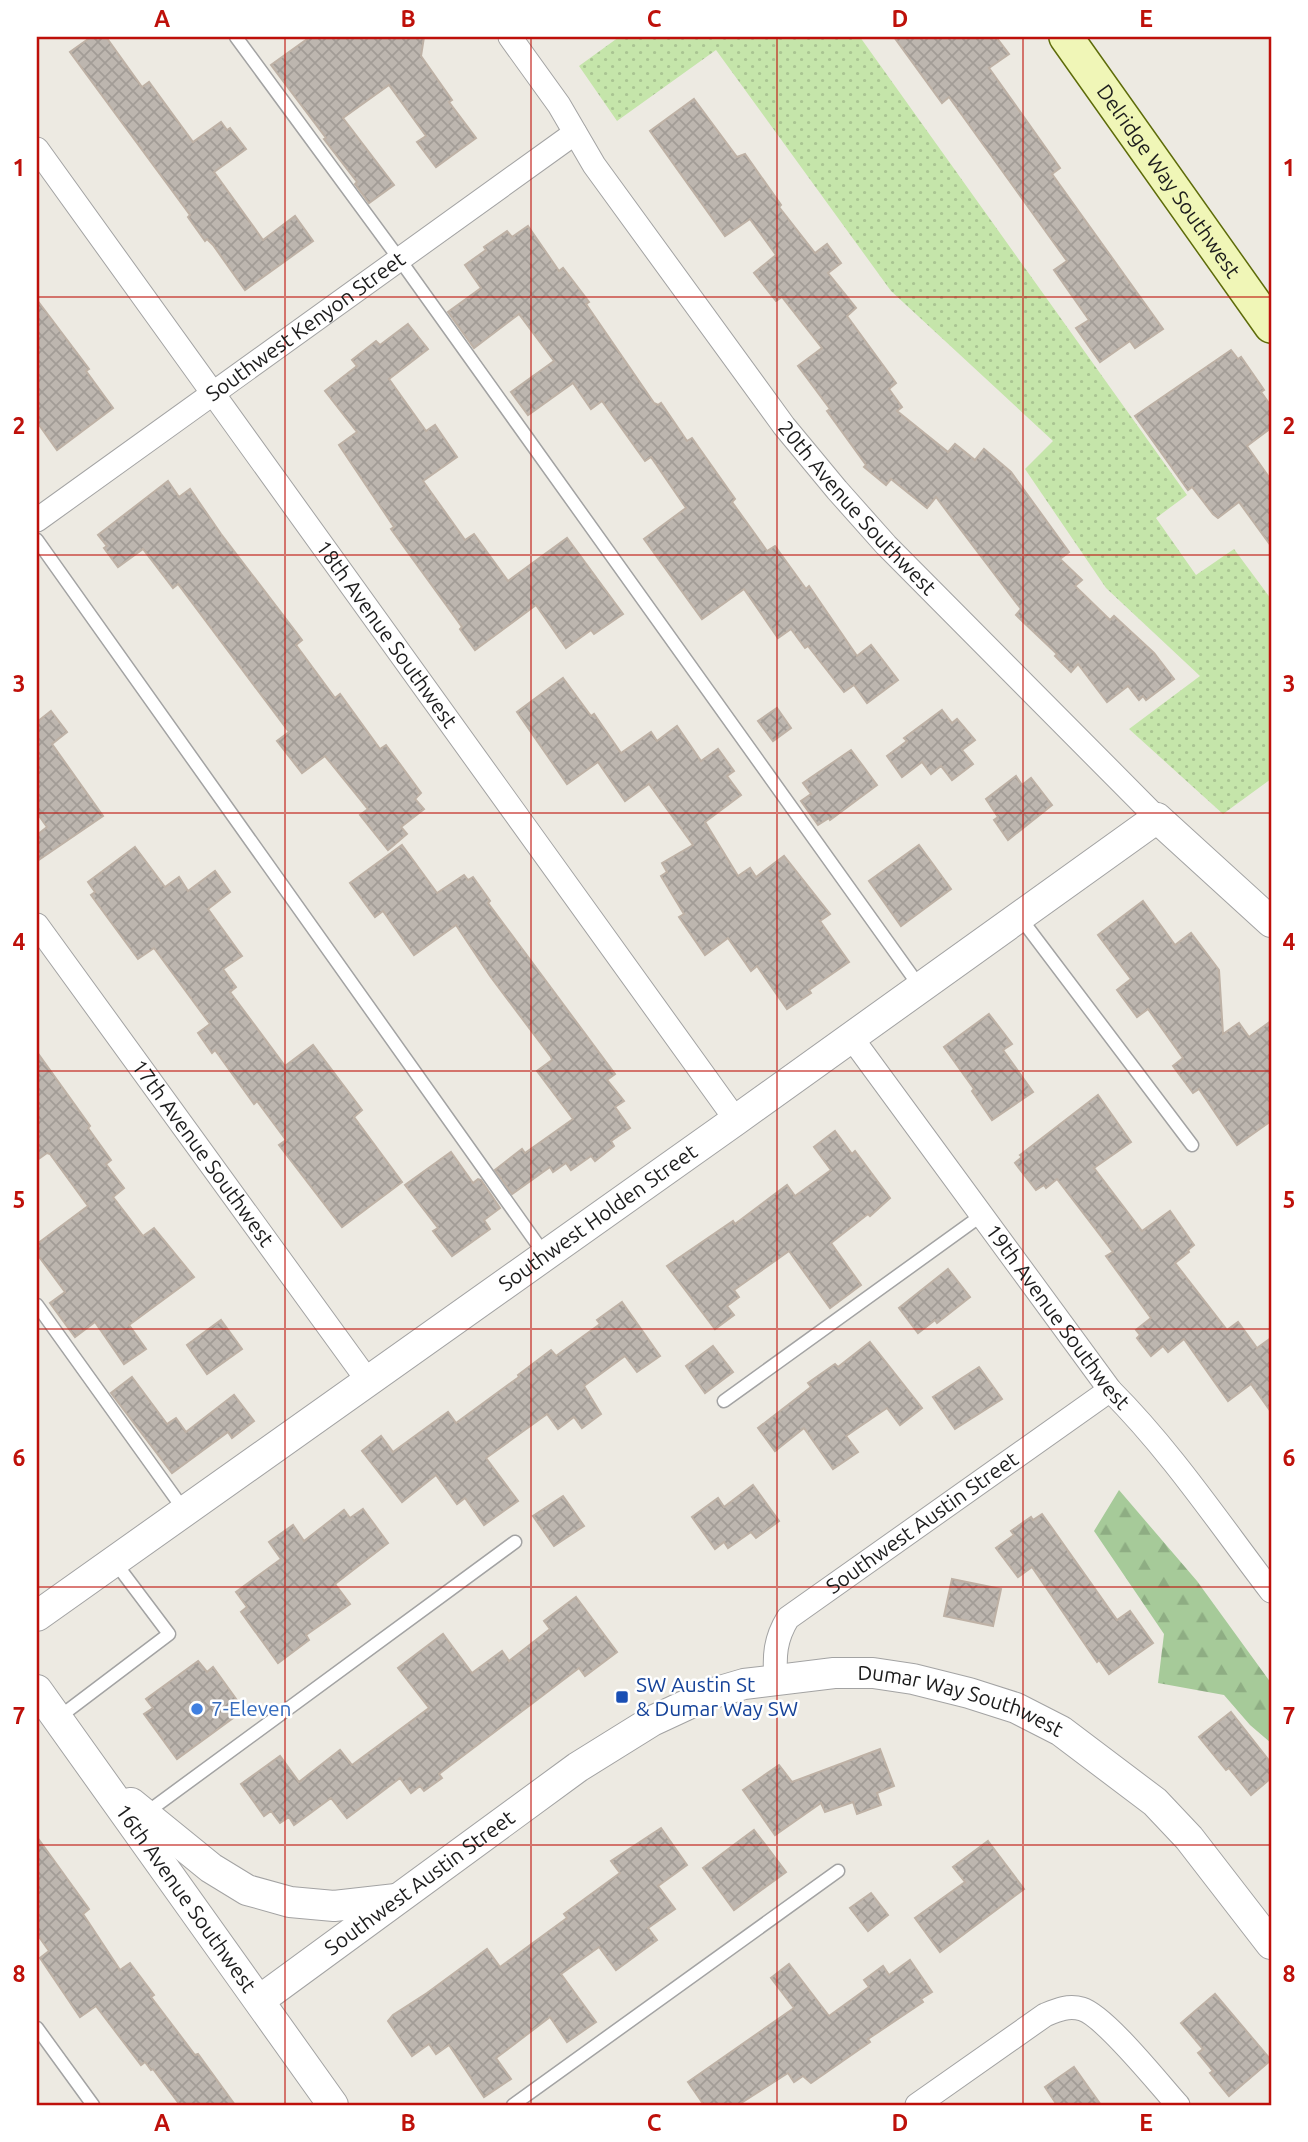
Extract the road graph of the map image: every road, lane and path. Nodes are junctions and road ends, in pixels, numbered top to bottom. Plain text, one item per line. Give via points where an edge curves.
1 (236, 37) edge
2 (510, 37) edge
3 (1066, 37) edge
4 (575, 133) junction
5 (37, 149) edge
6 (400, 260) junction
7 (1271, 326) edge
8 (214, 392) junction
9 (37, 520) edge
10 (37, 540) edge
11 (1157, 818) junction
12 (1018, 916) junction
13 (1271, 922) edge
14 (37, 925) edge
15 (920, 987) junction
16 (851, 1037) junction
17 (736, 1121) junction
18 (1192, 1145) dead end
19 (982, 1215) junction
20 (546, 1255) junction
21 (37, 1305) edge
22 (368, 1381) junction
23 (1110, 1390) junction
24 (724, 1401) dead end
25 (184, 1510) junction
26 (515, 1542) dead end
27 (114, 1561) junction
28 (1271, 1591) edge
29 (37, 1616) edge
30 (776, 1680) junction
31 (37, 1690) edge
32 (57, 1718) junction
33 (578, 1767) joint
34 (100, 1777) junction
35 (145, 1814) junction
36 (838, 1871) dead end
37 (397, 1899) junction
38 (1271, 1944) edge
39 (260, 2000) junction
40 (37, 2028) edge
41 (93, 2105) edge
42 (333, 2105) edge
43 (513, 2105) edge
44 (917, 2105) edge
45 (1178, 2105) edge

1 - 6 lane
2 - 4 street, 20th Avenue Southwest
3 - 7 main road, Delridge Way Southwest
4 - 6 street, Southwest Kenyon Street
4 - 11 street, 20th Avenue Southwest via 784,426 836,490
5 - 8 street, 18th Avenue Southwest
6 - 8 street, Southwest Kenyon Street
6 - 15 lane
8 - 9 street, Southwest Kenyon Street
8 - 17 street, 18th Avenue Southwest
10 - 20 lane
11 - 12 street, Southwest Holden Street
11 - 13 street, 20th Avenue Southwest
12 - 15 street, Southwest Holden Street
12 - 18 lane
14 - 22 street, 17th Avenue Southwest
15 - 16 street, Southwest Holden Street
16 - 17 street, Southwest Holden Street
16 - 19 street, 19th Avenue Southwest
17 - 20 street, Southwest Holden Street
19 - 23 street, 19th Avenue Southwest
19 - 24 lane
20 - 22 street, Southwest Holden Street
21 - 25 lane
22 - 25 street, Southwest Holden Street
23 - 28 street, 19th Avenue Southwest via 1172,1458
23 - 30 street, Southwest Austin Street via 788,1618 774,1654
25 - 27 street, Southwest Holden Street
26 - 35 lane
27 - 29 street, Southwest Holden Street
27 - 32 lane via 169,1634
30 - 33 street, Dumar Way Southwest via 710,1694 652,1721
30 - 38 street, Dumar Way Southwest via 834,1673 913,1679 1016,1708 1061,1731 1155,1801
31 - 32 street, 16th Avenue Southwest
32 - 34 street, 16th Avenue Southwest
33 - 37 street, Southwest Austin Street
34 - 35 street
34 - 39 street, 16th Avenue Southwest
35 - 37 street via 211,1868 247,1890 290,1902 334,1906
36 - 43 lane
37 - 39 street, Southwest Austin Street
39 - 42 street, 16th Avenue Southwest
40 - 41 lane
44 - 45 street via 1045,2015 1066,2007 1083,2009 1104,2024

